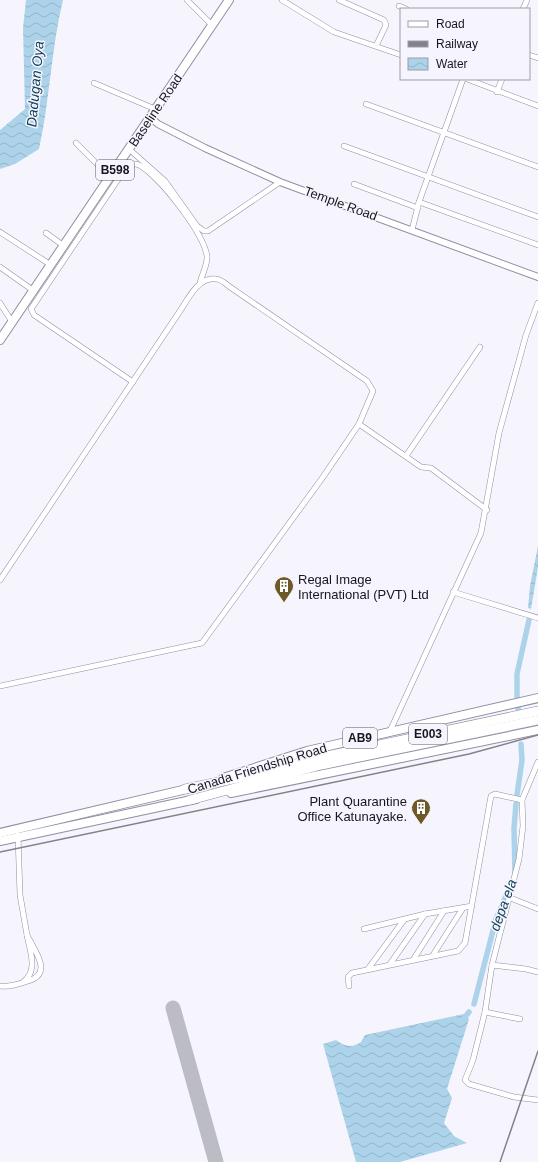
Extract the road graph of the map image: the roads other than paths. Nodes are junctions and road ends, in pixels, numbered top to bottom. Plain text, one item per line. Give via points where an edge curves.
1 (186, 0) edge
2 (229, 0) edge
3 (282, 0) edge
4 (339, 0) edge
5 (399, 6) dead end
6 (404, 8) edge
7 (212, 25) junction
8 (376, 46) junction
9 (400, 55) edge
10 (464, 80) edge
11 (469, 80) edge
12 (502, 80) edge
13 (94, 83) dead end
14 (497, 92) junction
15 (366, 104) dead end
16 (538, 106) edge
17 (155, 109) junction
18 (150, 117) junction
19 (445, 134) junction
20 (76, 143) dead end
21 (344, 146) dead end
22 (129, 149) junction
23 (538, 167) edge
24 (110, 177) junction
25 (428, 177) junction
26 (280, 182) junction
27 (354, 184) dead end
28 (419, 202) junction
29 (418, 208) junction
30 (538, 217) edge
31 (412, 230) junction
32 (0, 232) edge
33 (46, 233) dead end
34 (538, 245) edge
35 (64, 246) junction
36 (51, 265) junction
37 (0, 267) edge
38 (538, 277) edge
39 (200, 283) junction
40 (34, 291) junction
41 (0, 303) edge
42 (538, 303) edge
43 (12, 322) junction
44 (0, 340) edge
45 (480, 347) dead end
46 (133, 382) junction
47 (360, 424) junction
48 (406, 456) junction
49 (487, 510) junction
50 (0, 580) edge
51 (453, 592) junction
52 (538, 618) edge
53 (0, 686) edge
54 (538, 698) edge
55 (538, 711) edge
56 (538, 720) edge
57 (538, 730) edge
58 (390, 731) junction
59 (320, 761) junction
60 (538, 762) edge
61 (185, 789) junction
62 (190, 800) junction
63 (522, 800) junction
64 (0, 833) edge
65 (18, 833) junction
66 (0, 841) edge
67 (508, 897) junction
68 (472, 906) junction
69 (463, 908) junction
70 (538, 909) edge
71 (444, 910) junction
72 (425, 914) junction
73 (404, 920) junction
74 (364, 929) dead end
75 (27, 935) junction
76 (433, 955) junction
77 (412, 960) junction
78 (390, 964) junction
79 (492, 964) junction
80 (368, 969) junction
81 (538, 972) edge
82 (22, 983) junction
83 (0, 986) edge
84 (349, 986) dead end
85 (485, 1012) junction
86 (520, 1019) dead end
87 (538, 1100) edge

1 - 7 street
2 - 7 main road, Baseline Road / B598
3 - 8 street via 334,32
4 - 8 street via 384,20 386,25
5 - 6 street
7 - 17 main road, Baseline Road / B598
8 - 9 street
10 - 19 street
11 - 14 street
12 - 14 street
13 - 17 street
14 - 16 street
15 - 19 street
17 - 18 main road, Baseline Road / B598
18 - 22 main road, Baseline Road / B598
18 - 26 street, Temple Road via 158,124 205,148
19 - 23 street
19 - 25 street
20 - 24 street
21 - 25 street
22 - 24 main road, Baseline Road / B598
22 - 26 street via 165,181 197,226 204,231
24 - 35 main road, Baseline Road / B598
25 - 28 street
25 - 30 street
26 - 31 street, Temple Road
27 - 29 street
28 - 29 street
28 - 34 street
29 - 31 street
31 - 38 street, Temple Road
32 - 36 street
33 - 35 street
35 - 36 main road, Baseline Road / B598
36 - 40 main road, Baseline Road / B598
37 - 40 street
39 - 46 street
39 - 46 street via 207,256 198,234 162,183 139,166 127,166 31,309 34,315
39 - 47 street via 208,279 218,279 367,381 373,391
40 - 43 main road, Baseline Road / B598
41 - 43 street
42 - 49 street via 526,335 499,433
43 - 44 main road, Baseline Road / B598
45 - 48 street
46 - 50 street
47 - 48 street
47 - 53 street via 202,643
48 - 49 street via 422,467 431,468
49 - 51 street via 482,533
51 - 52 street
51 - 58 street
54 - 58 main road, Canada Friendship Road / AB9
55 - 59 highway, E003
56 - 59 highway, E003
57 - 62 main road, Canada Friendship Road / AB9 via 340,769 255,789
58 - 61 main road, Canada Friendship Road / AB9 via 307,751
59 - 61 highway, E003
59 - 62 highway, E003
60 - 63 street
61 - 65 main road, Canada Friendship Road / AB9
62 - 65 main road, Canada Friendship Road / AB9
63 - 67 street via 523,826 519,859
63 - 68 street via 495,794 491,796
64 - 65 main road, Canada Friendship Road / AB9
65 - 66 main road, Canada Friendship Road / AB9
65 - 75 street via 20,895
67 - 70 street
67 - 79 street
68 - 69 street
68 - 76 street via 465,943 458,951
69 - 71 street
69 - 76 street
71 - 72 street
71 - 77 street
72 - 73 street
72 - 78 street
73 - 74 street
73 - 80 street
75 - 82 street via 33,967 30,975
75 - 82 street via 42,969 38,977
76 - 77 street
77 - 78 street
78 - 80 street
79 - 81 street
79 - 85 street
80 - 84 street via 352,973 348,977
82 - 83 street
85 - 86 street
85 - 87 street via 473,1060 465,1080 469,1084 514,1097

